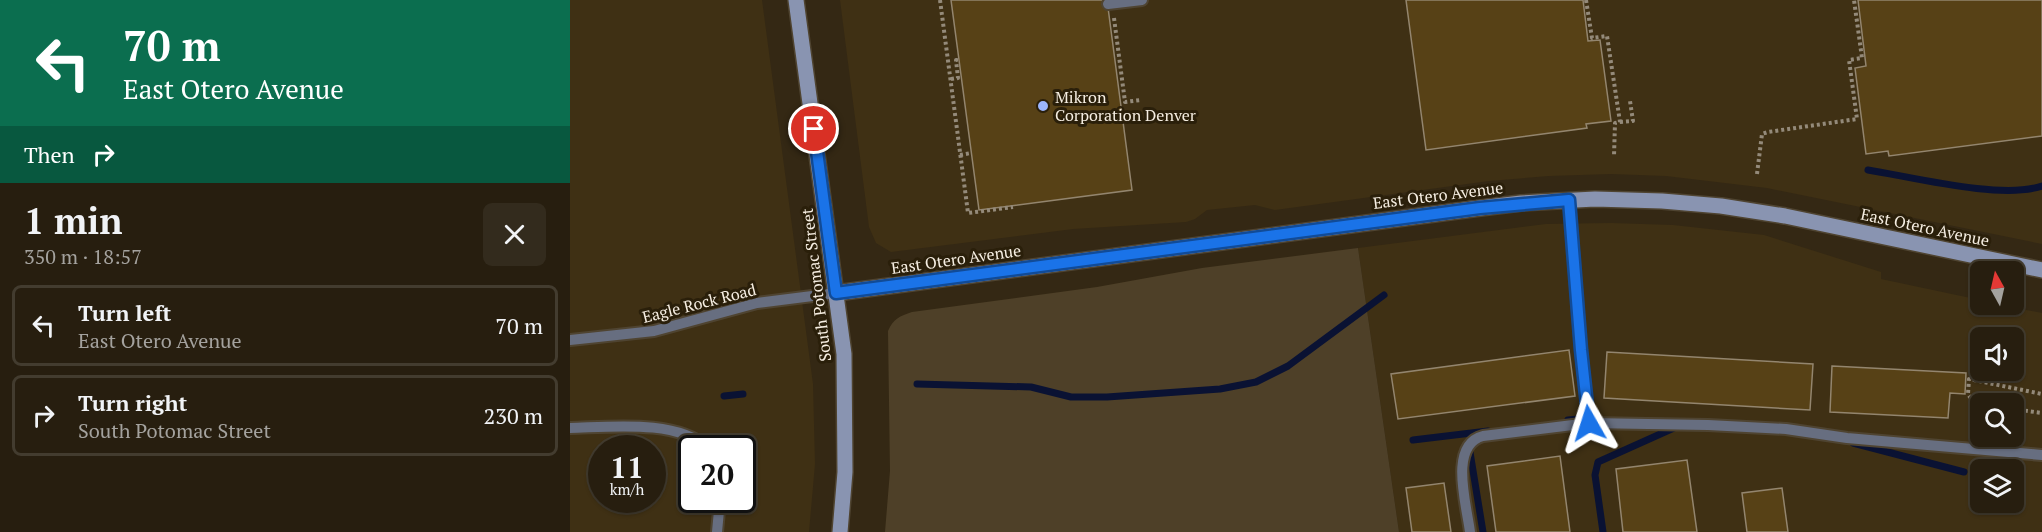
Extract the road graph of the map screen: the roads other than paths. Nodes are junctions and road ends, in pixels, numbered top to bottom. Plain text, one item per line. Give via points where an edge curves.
1 (796, 0) edge
2 (1142, 0) edge
3 (1110, 4) road end
4 (1569, 200) junction
5 (2042, 270) edge
6 (836, 293) junction
7 (570, 340) edge
8 (1589, 423) junction
9 (570, 428) edge
10 (685, 435) edge
11 (2042, 455) edge
12 (719, 513) edge
13 (717, 532) edge
14 (840, 532) edge
15 (1470, 532) edge

1 - 6 street, South Potomac Street
2 - 3 lane
4 - 5 street, East Otero Avenue via 1652,200 1752,210
4 - 6 street, East Otero Avenue via 1490,206
4 - 8 lane
6 - 7 lane, Eagle Rock Road via 757,303 654,331
6 - 14 street, South Potomac Street via 845,394
8 - 11 lane via 1786,429
8 - 15 lane via 1483,436 1469,443 1461,467
9 - 10 lane via 634,427
12 - 13 lane

